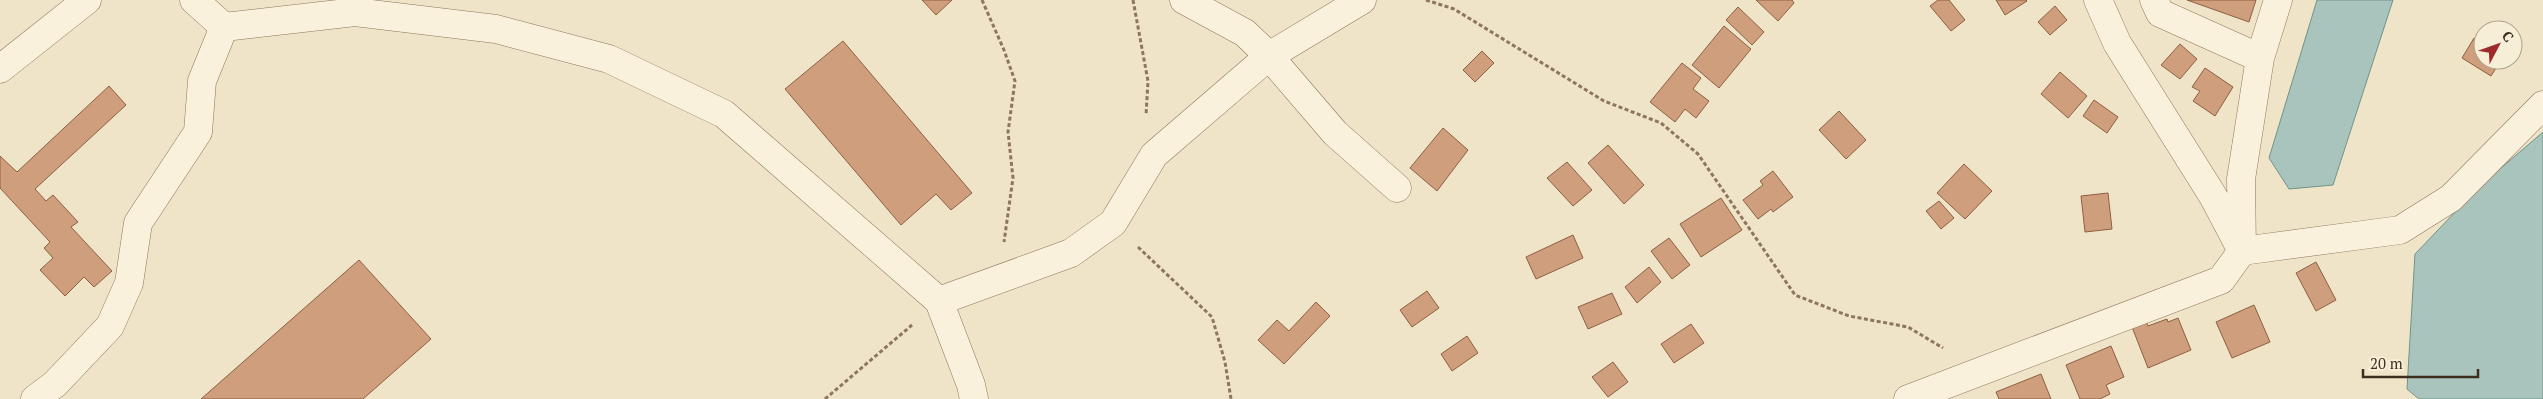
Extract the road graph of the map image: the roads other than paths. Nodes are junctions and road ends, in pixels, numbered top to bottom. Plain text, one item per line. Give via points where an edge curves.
1 (87, 0) edge
2 (194, 0) edge
3 (1184, 0) edge
4 (1362, 0) edge
5 (2098, 0) edge
6 (2154, 0) edge
7 (2278, 0) edge
8 (224, 27) junction
9 (1269, 56) junction
10 (2260, 58) junction
11 (0, 69) edge
12 (2543, 105) edge
13 (1397, 188) dead end
14 (2242, 250) junction
15 (939, 301) junction
16 (35, 399) edge
17 (974, 399) edge
18 (1908, 399) edge

1 - 11 street
2 - 8 street
3 - 9 street via 1245,33
4 - 9 street
5 - 14 street via 2117,43 2213,196
6 - 10 street via 2160,12
7 - 10 street
8 - 15 street via 355,12 496,29 609,59 724,114
8 - 16 street via 202,81 198,132 138,223 129,284 110,326 55,384
9 - 13 street via 1335,133
9 - 15 street via 1154,155 1113,223 1071,253
10 - 14 street via 2241,179
12 - 14 street via 2451,198 2400,230
14 - 18 street via 2221,280
15 - 17 street

